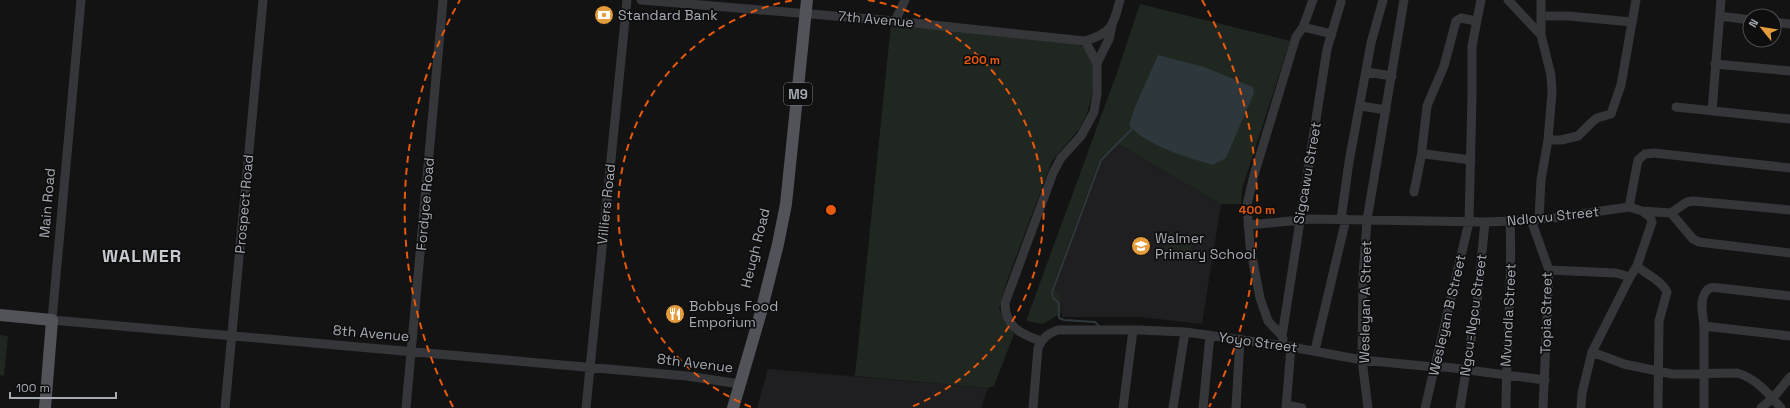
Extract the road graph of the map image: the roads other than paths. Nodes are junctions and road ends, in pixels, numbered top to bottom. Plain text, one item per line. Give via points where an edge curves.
1 (81, 0) edge
2 (263, 0) edge
3 (443, 0) edge
4 (627, 0) edge
5 (641, 0) edge
6 (807, 0) edge
7 (906, 0) edge
8 (1120, 0) edge
9 (1313, 0) edge
10 (1383, 0) edge
11 (1404, 0) edge
12 (1481, 0) edge
13 (1508, 0) edge
14 (1541, 0) edge
15 (1636, 0) edge
16 (1722, 0) edge
17 (1341, 2) dead end
18 (806, 13) junction
19 (1542, 16) junction
20 (1720, 16) junction
21 (1742, 19) edge
22 (895, 21) junction
23 (1476, 21) junction
24 (1631, 22) junction
25 (1303, 27) junction
26 (1110, 28) junction
27 (1332, 34) junction
28 (1541, 35) junction
29 (1085, 41) junction
30 (1097, 63) junction
31 (1715, 64) junction
32 (1790, 71) edge
33 (1366, 72) junction
34 (1392, 76) junction
35 (1360, 106) junction
36 (1676, 108) dead end
37 (1386, 110) junction
38 (1712, 111) junction
39 (1790, 119) edge
40 (1548, 140) junction
41 (1422, 152) junction
42 (1470, 160) junction
43 (1790, 168) edge
44 (1414, 192) dead end
45 (1629, 207) junction
46 (1790, 210) edge
47 (1642, 211) junction
48 (1671, 212) junction
49 (1343, 219) junction
50 (1535, 219) junction
51 (1300, 220) junction
52 (1367, 220) junction
53 (1510, 221) junction
54 (1469, 222) junction
55 (1485, 222) junction
56 (1248, 225) junction
57 (1790, 253) edge
58 (1637, 266) junction
59 (1549, 270) junction
60 (1630, 277) junction
61 (1790, 296) edge
62 (0, 315) edge
63 (52, 320) junction
64 (1704, 326) junction
65 (1133, 330) junction
66 (1185, 332) junction
67 (1210, 335) junction
68 (1282, 336) junction
69 (1790, 336) edge
70 (232, 337) junction
71 (1240, 338) junction
72 (1041, 341) junction
73 (1289, 346) junction
74 (1315, 350) junction
75 (412, 352) junction
76 (1592, 352) junction
77 (1362, 360) junction
78 (590, 367) junction
79 (1434, 367) junction
80 (1466, 370) junction
81 (1659, 372) junction
82 (1505, 374) junction
83 (1704, 374) junction
84 (1790, 377) edge
85 (1545, 380) junction
86 (737, 383) junction
87 (1773, 398) junction
88 (1286, 407) edge
89 (45, 408) edge
90 (225, 408) edge
91 (406, 408) edge
92 (586, 408) edge
93 (727, 408) edge
94 (733, 408) edge
95 (1033, 408) edge
96 (1123, 408) edge
97 (1173, 408) edge
98 (1203, 408) edge
99 (1236, 408) edge
100 (1302, 408) edge
101 (1368, 408) edge
102 (1425, 408) edge
103 (1460, 408) edge
104 (1506, 408) edge
105 (1543, 408) edge
106 (1581, 408) edge
107 (1658, 408) edge
108 (1704, 408) edge
109 (1760, 408) edge
110 (1781, 408) edge

1 - 63 street, Main Road
2 - 70 street, Prospect Road
3 - 75 street, Fordyce Road
4 - 78 street, Villiers Road
5 - 18 street, 7th Avenue
6 - 18 main road, Heugh Road / M9
7 - 22 street
8 - 26 street
9 - 25 street
10 - 33 street
11 - 34 street, Wesleyan A Street
12 - 23 street, Wesleyan B Street
13 - 28 street
14 - 19 street
15 - 24 street
16 - 20 street
17 - 27 street, Sigcawu Street
18 - 22 street, 7th Avenue
18 - 86 main road, Heugh Road / M9 via 787,188
19 - 24 street
19 - 28 street
20 - 21 street
20 - 31 street
22 - 29 street, 7th Avenue
23 - 41 street via 1461,18 1456,21 1444,66 1428,106
23 - 42 street, Wesleyan B Street via 1472,46
24 - 40 street via 1621,86 1611,114 1597,118 1578,136 1571,139
25 - 27 street
25 - 56 street via 1296,37 1254,175 1248,205
26 - 29 street, 7th Avenue via 1101,36
26 - 30 street via 1109,39
27 - 51 street, Sigcawu Street via 1327,48
28 - 40 street via 1551,74
29 - 30 street
30 - 72 street via 1094,112 1082,136 1061,158 1053,173 1004,303 1005,315 1011,325
31 - 32 street
31 - 38 street
33 - 34 street
33 - 35 street
34 - 37 street, Wesleyan A Street
35 - 37 street
35 - 49 street via 1349,162
36 - 38 street
37 - 52 street, Wesleyan A Street
38 - 39 street
40 - 50 street
41 - 42 street
41 - 44 street
42 - 54 street, Wesleyan B Street
43 - 45 street via 1645,154 1638,160
45 - 47 street, Ndlovu Street
45 - 50 street, Ndlovu Street
46 - 48 street via 1693,201
47 - 48 street, Ndlovu Street
47 - 58 street via 1652,222
48 - 57 street via 1693,239 1699,242
49 - 51 street, Ndlovu Street
49 - 52 street, Ndlovu Street
49 - 74 street
50 - 53 street, Ndlovu Street
50 - 59 street, Topia Street
51 - 56 street, Ndlovu Street
51 - 68 street, Sigcawu Street
52 - 54 street, Ndlovu Street
52 - 77 street, Wesleyan A Street
53 - 55 street, Ndlovu Street
53 - 82 street, Mvundla Street via 1511,268
54 - 55 street, Ndlovu Street
54 - 79 street, Wesleyan B Street
55 - 80 street, Ngcu-Ngcu Street via 1477,303
56 - 68 street via 1260,298 1268,321
58 - 60 street
58 - 81 street via 1645,274 1659,281 1667,292 1660,321
59 - 60 street via 1616,273
59 - 85 street, Topia Street
60 - 76 street
61 - 64 street via 1710,287 1706,290 1702,303
62 - 63 main road, 8th Avenue
63 - 70 street, 8th Avenue
63 - 89 main road, Main Road
64 - 69 street
64 - 83 street
65 - 66 street, Yoyo Street
65 - 72 street, Yoyo Street via 1058,330 1051,332
65 - 96 street
66 - 67 street, Yoyo Street
66 - 97 street
67 - 71 street, Yoyo Street
67 - 98 street
68 - 73 street
70 - 75 street, 8th Avenue
70 - 90 street, Prospect Road
71 - 73 street, Yoyo Street
71 - 99 street
72 - 95 street via 1036,357
73 - 74 street, Yoyo Street
73 - 88 street
74 - 77 street, Yoyo Street
75 - 78 street, 8th Avenue
75 - 91 street, Fordyce Road
76 - 81 street via 1624,364
76 - 106 street
77 - 79 street, Yoyo Street
77 - 101 street, Wesleyan A Street
78 - 86 street, 8th Avenue via 710,378
78 - 92 street, Villiers Road
79 - 80 street, Yoyo Street
79 - 102 street, Wesleyan B Street
80 - 82 street, Yoyo Street
80 - 103 street, Ngcu-Ngcu Street
81 - 83 street
81 - 107 street
82 - 85 street, Yoyo Street
82 - 104 street, Mvundla Street
83 - 87 street via 1743,375
83 - 108 street
84 - 87 street
85 - 105 street, Topia Street
86 - 93 main road, Heugh Road / M9
86 - 94 main road, Heugh Road / M9
87 - 109 street
87 - 110 street
88 - 100 street

